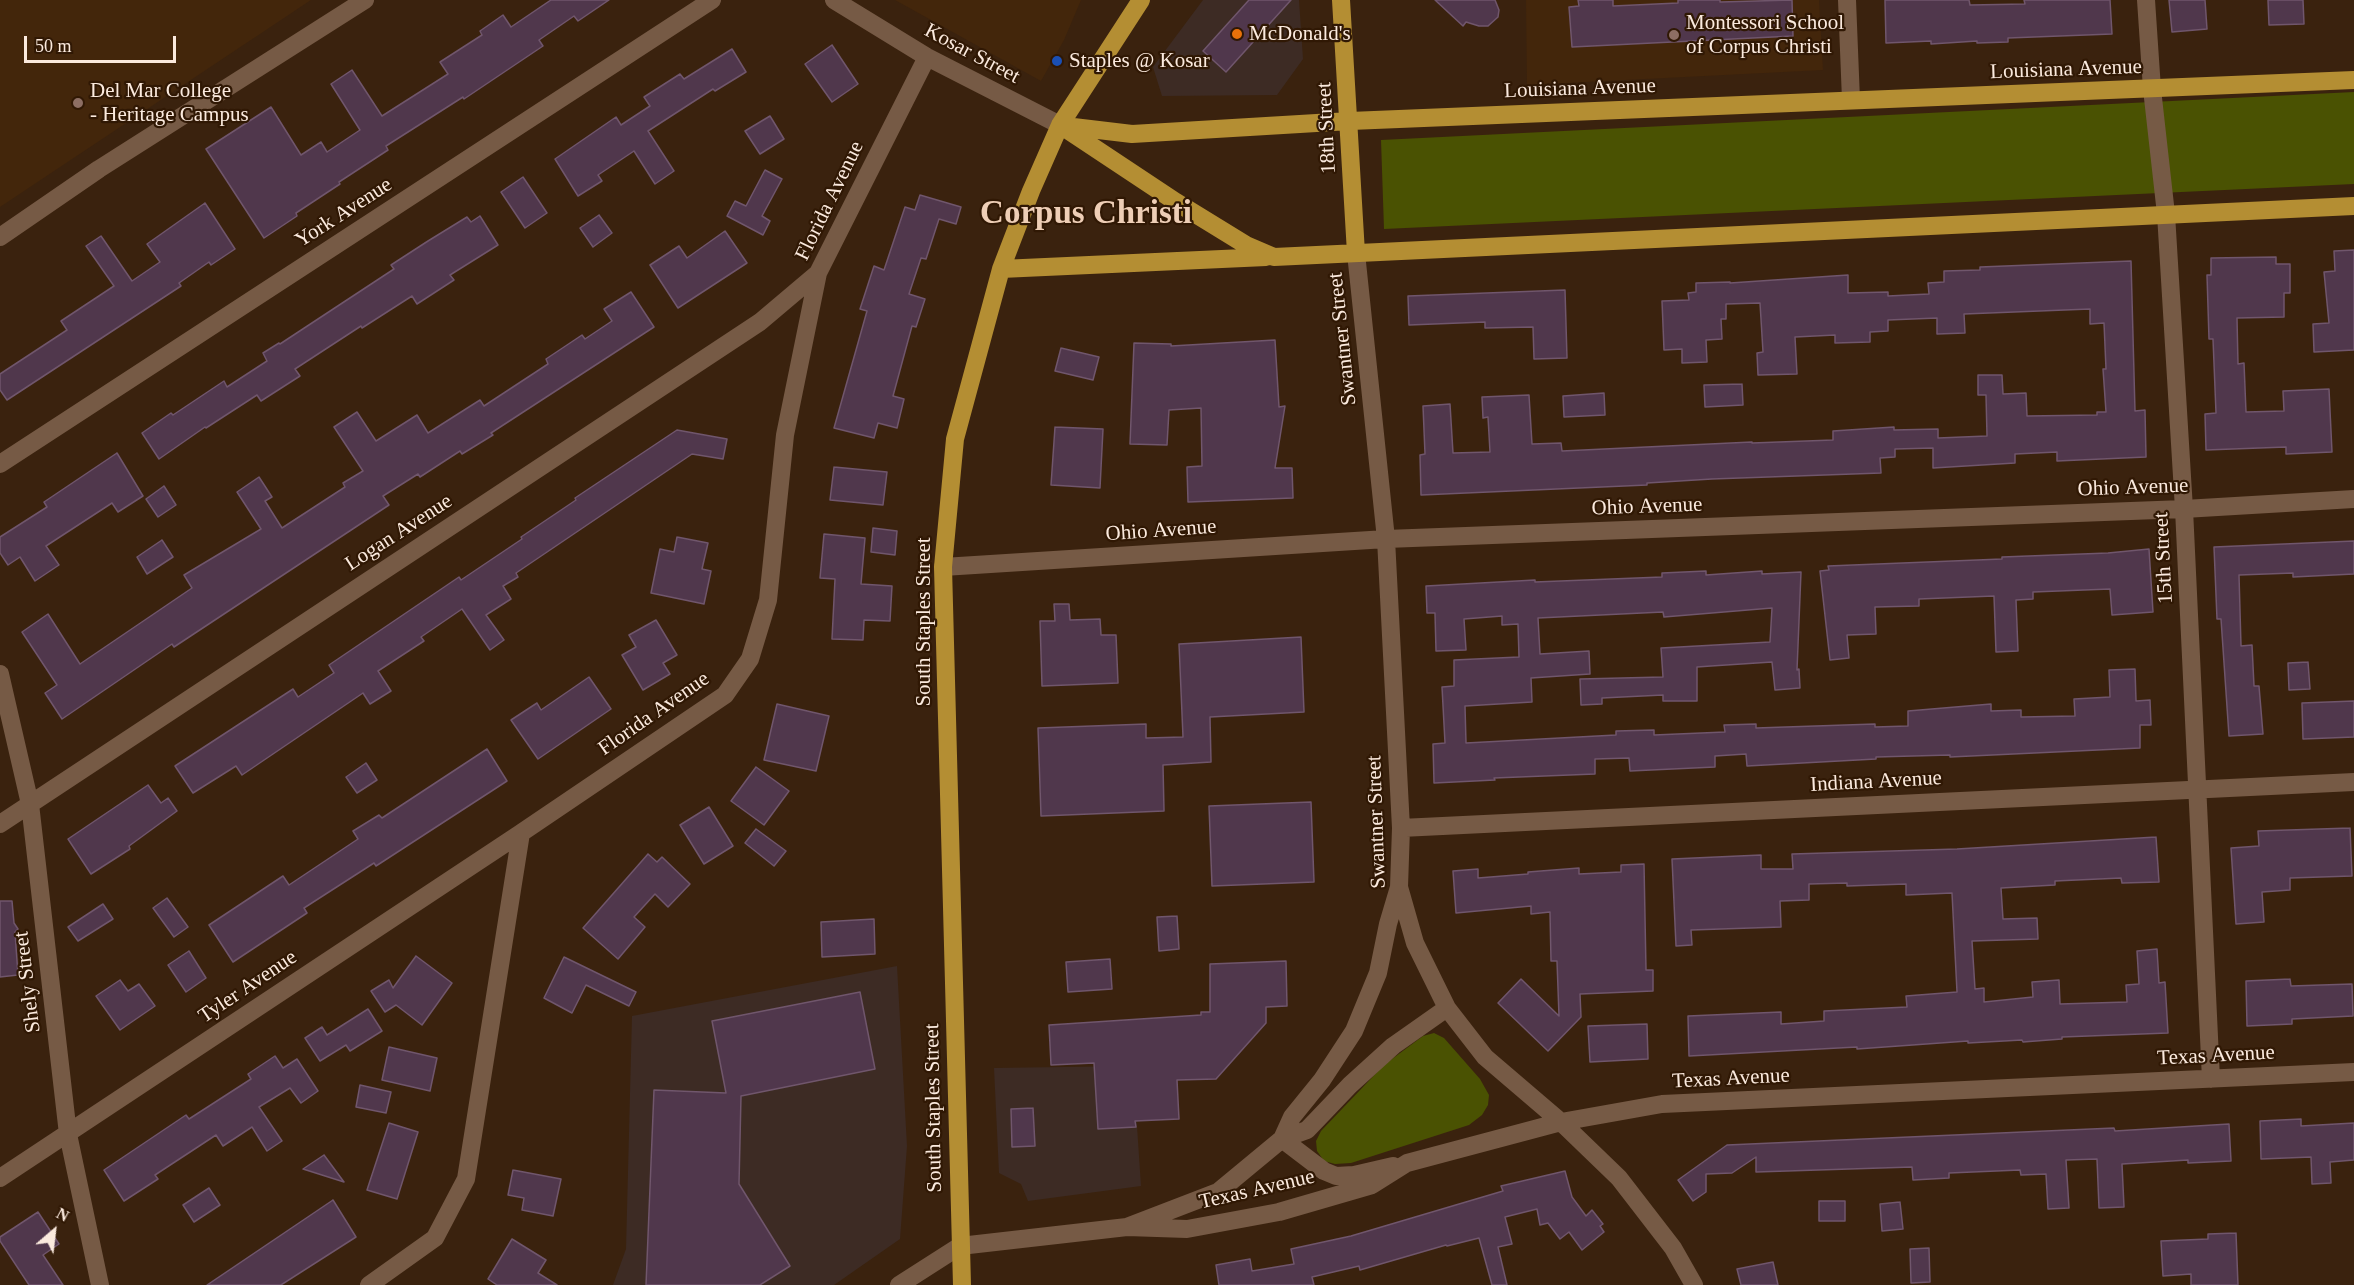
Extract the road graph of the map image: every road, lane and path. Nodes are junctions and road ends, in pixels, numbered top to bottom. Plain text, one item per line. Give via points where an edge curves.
1 (365, 0) edge
2 (712, 0) edge
3 (834, 0) edge
4 (1141, 0) edge
5 (1341, 0) edge
6 (1847, 0) edge
7 (2146, 0) edge
8 (927, 57) junction
9 (2354, 80) edge
10 (2152, 90) junction
11 (1851, 100) junction
12 (1350, 121) junction
13 (1060, 125) junction
14 (2354, 206) edge
15 (2166, 214) junction
16 (0, 237) edge
17 (1356, 253) junction
18 (1274, 257) junction
19 (1001, 269) junction
20 (818, 273) junction
21 (0, 464) edge
22 (2354, 499) edge
23 (2184, 509) junction
24 (1386, 539) junction
25 (943, 567) junction
26 (0, 674) edge
27 (2354, 782) edge
28 (2199, 790) junction
29 (30, 804) junction
30 (0, 824) edge
31 (1401, 828) junction
32 (521, 833) junction
33 (1399, 887) junction
34 (1447, 1008) junction
35 (2354, 1072) edge
36 (2211, 1079) junction
37 (1561, 1122) junction
38 (68, 1134) junction
39 (1282, 1139) junction
40 (1407, 1163) junction
41 (0, 1178) edge
42 (1127, 1227) junction
43 (960, 1246) junction
44 (100, 1285) edge
45 (369, 1285) edge
46 (899, 1285) edge
47 (962, 1285) edge
48 (1694, 1285) edge

1 - 16 street via 99,169
2 - 21 street, York Avenue
3 - 8 street, Kosar Street
4 - 13 main road, South Staples Street
5 - 12 main road, 18th Street
6 - 11 street
7 - 10 street, 15th Street
8 - 13 street, Kosar Street
8 - 20 street, Florida Avenue
9 - 10 main road, Louisiana Avenue
10 - 11 main road, Louisiana Avenue
10 - 15 street, 15th Street
11 - 12 main road, Louisiana Avenue
12 - 13 main road, Louisiana Avenue via 1132,134
12 - 17 main road, 18th Street
13 - 18 main road via 1176,202 1246,245
13 - 19 main road, South Staples Street
14 - 15 main road
15 - 17 main road
15 - 23 street, 15th Street
17 - 18 main road
17 - 24 street, Swantner Street
18 - 19 main road
19 - 25 main road, South Staples Street via 955,439
20 - 29 street, Logan Avenue via 760,322
20 - 32 street, Florida Avenue via 785,435 768,600 750,659 725,695
22 - 23 street, Ohio Avenue
23 - 24 street, Ohio Avenue
23 - 28 street, 15th Street
24 - 25 street, Ohio Avenue
24 - 31 street, Swantner Street
25 - 43 main road, South Staples Street
26 - 29 street, Shely Street
27 - 28 street, Indiana Avenue
28 - 31 street, Indiana Avenue
28 - 36 street, 15th Street
29 - 30 street, Logan Avenue
29 - 38 street, Shely Street
31 - 33 street, Swantner Street
32 - 38 street, Tyler Avenue
32 - 45 street via 466,1179 435,1238
33 - 34 street, Swantner Street via 1415,943
33 - 39 street, Texas Avenue via 1378,973 1354,1031 1292,1117
34 - 37 street, Swantner Street via 1485,1057
34 - 39 street, Texas Avenue via 1393,1046 1307,1130
35 - 36 street, Texas Avenue
36 - 37 street, Texas Avenue via 1662,1104
37 - 40 street, Texas Avenue
37 - 48 street, Swantner Street via 1619,1178 1673,1248
38 - 41 street, Tyler Avenue
38 - 44 street, Shely Street
39 - 40 street via 1336,1176
39 - 42 street, Texas Avenue via 1218,1192
40 - 42 street, Texas Avenue via 1372,1185 1279,1212 1187,1229
42 - 43 street, Texas Avenue
43 - 46 street
43 - 47 main road, South Staples Street

